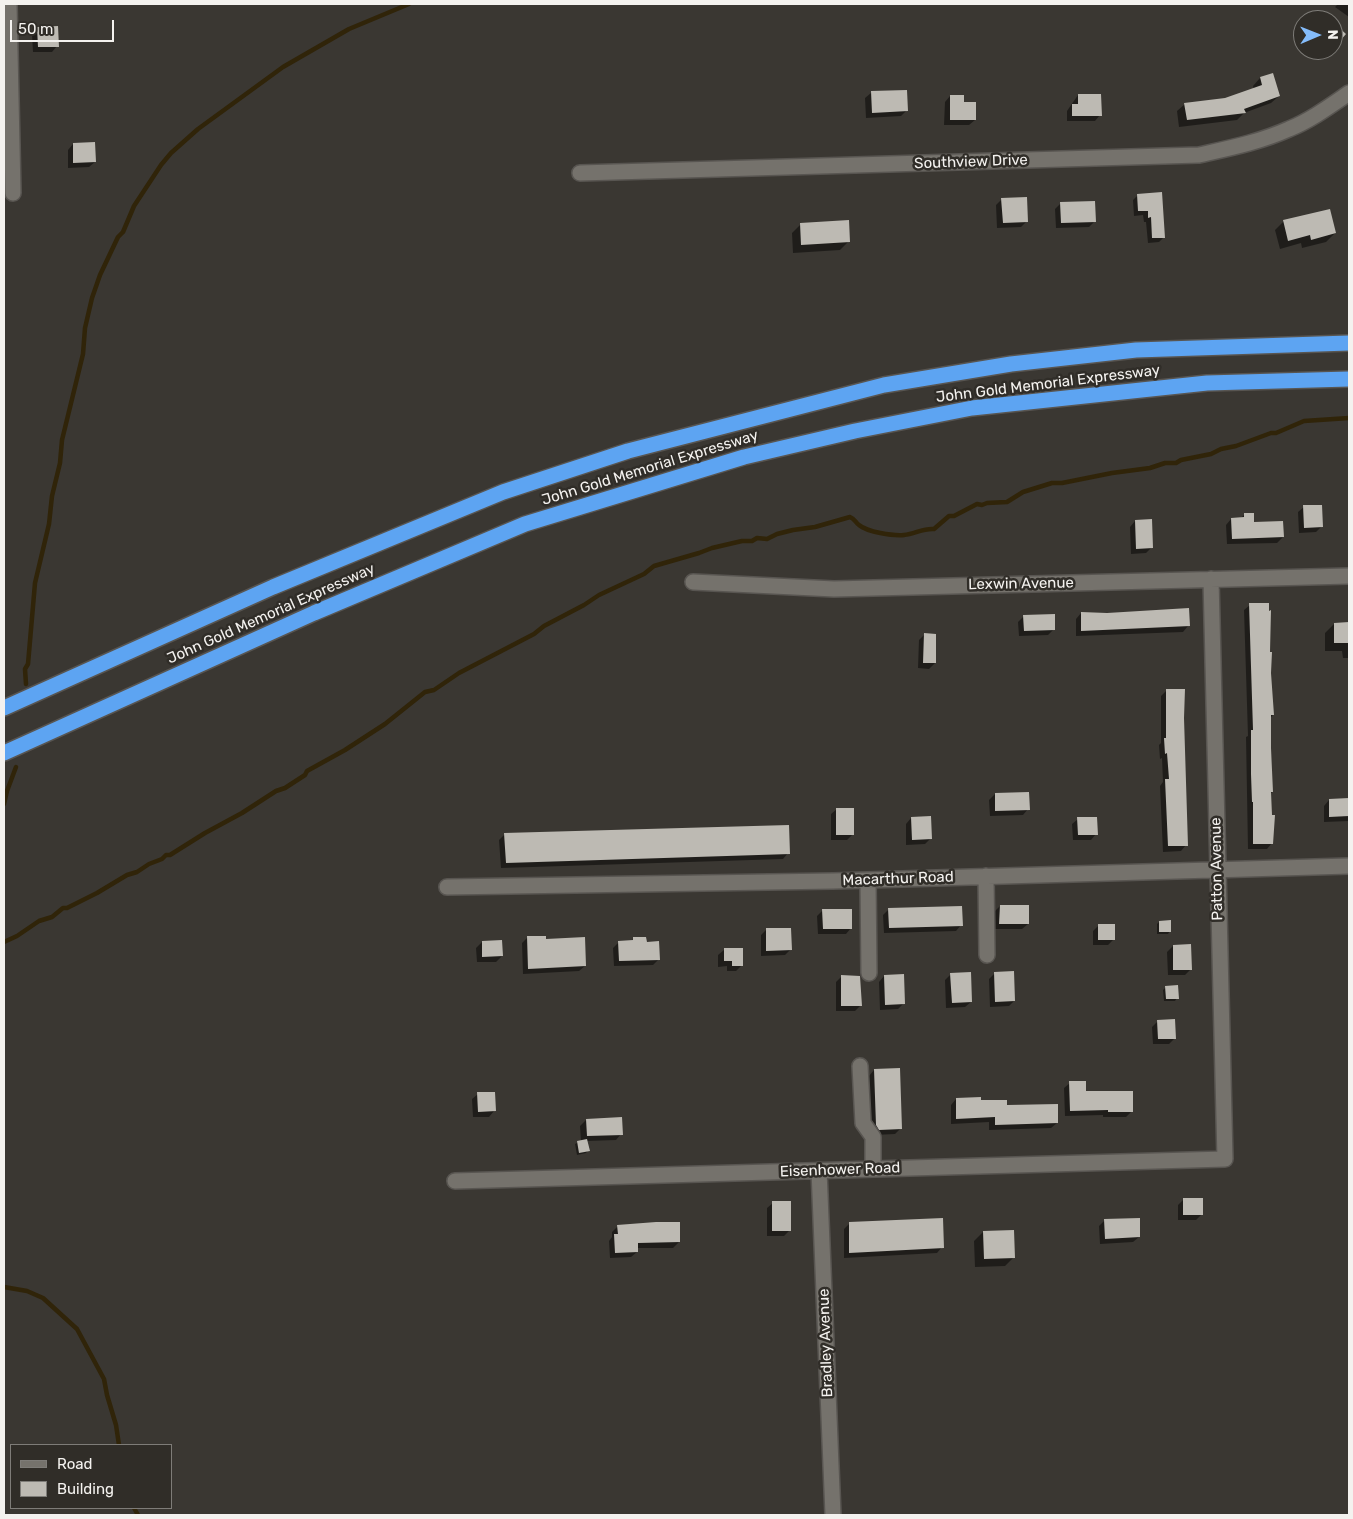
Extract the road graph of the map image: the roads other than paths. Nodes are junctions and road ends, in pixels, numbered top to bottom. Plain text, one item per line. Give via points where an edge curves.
1 (9, 4) edge
2 (1349, 93) edge
3 (580, 174) dead end
4 (13, 193) dead end
5 (1349, 343) edge
6 (1349, 379) edge
7 (1349, 576) edge
8 (1211, 580) junction
9 (693, 582) dead end
10 (4, 708) edge
11 (4, 753) edge
12 (1349, 866) edge
13 (1217, 870) junction
14 (986, 876) junction
15 (868, 880) junction
16 (447, 887) dead end
17 (988, 955) dead end
18 (869, 974) dead end
19 (860, 1066) dead end
20 (1225, 1159) joint
21 (873, 1169) junction
22 (819, 1170) junction
23 (455, 1180) dead end
24 (833, 1515) edge

1 - 4 street
2 - 3 street, Southview Drive via 1290,129 1250,144 1199,155
5 - 10 highway, John Gold Memorial Expressway via 1136,350 1011,364 884,385 628,451 503,492 273,587
6 - 11 highway, John Gold Memorial Expressway via 1207,382 972,408 744,457 525,524 314,612
7 - 8 street, Lexwin Avenue
8 - 9 street, Lexwin Avenue via 834,589
8 - 13 street, Patton Avenue
12 - 13 street, Macarthur Road
13 - 14 street, Macarthur Road
13 - 20 street, Patton Avenue
14 - 15 street, Macarthur Road
14 - 17 street
15 - 16 street, Macarthur Road
15 - 18 street
19 - 21 street via 863,1123 873,1137
20 - 21 street, Eisenhower Road
21 - 22 street, Eisenhower Road
22 - 23 street, Eisenhower Road
22 - 24 street, Bradley Avenue

